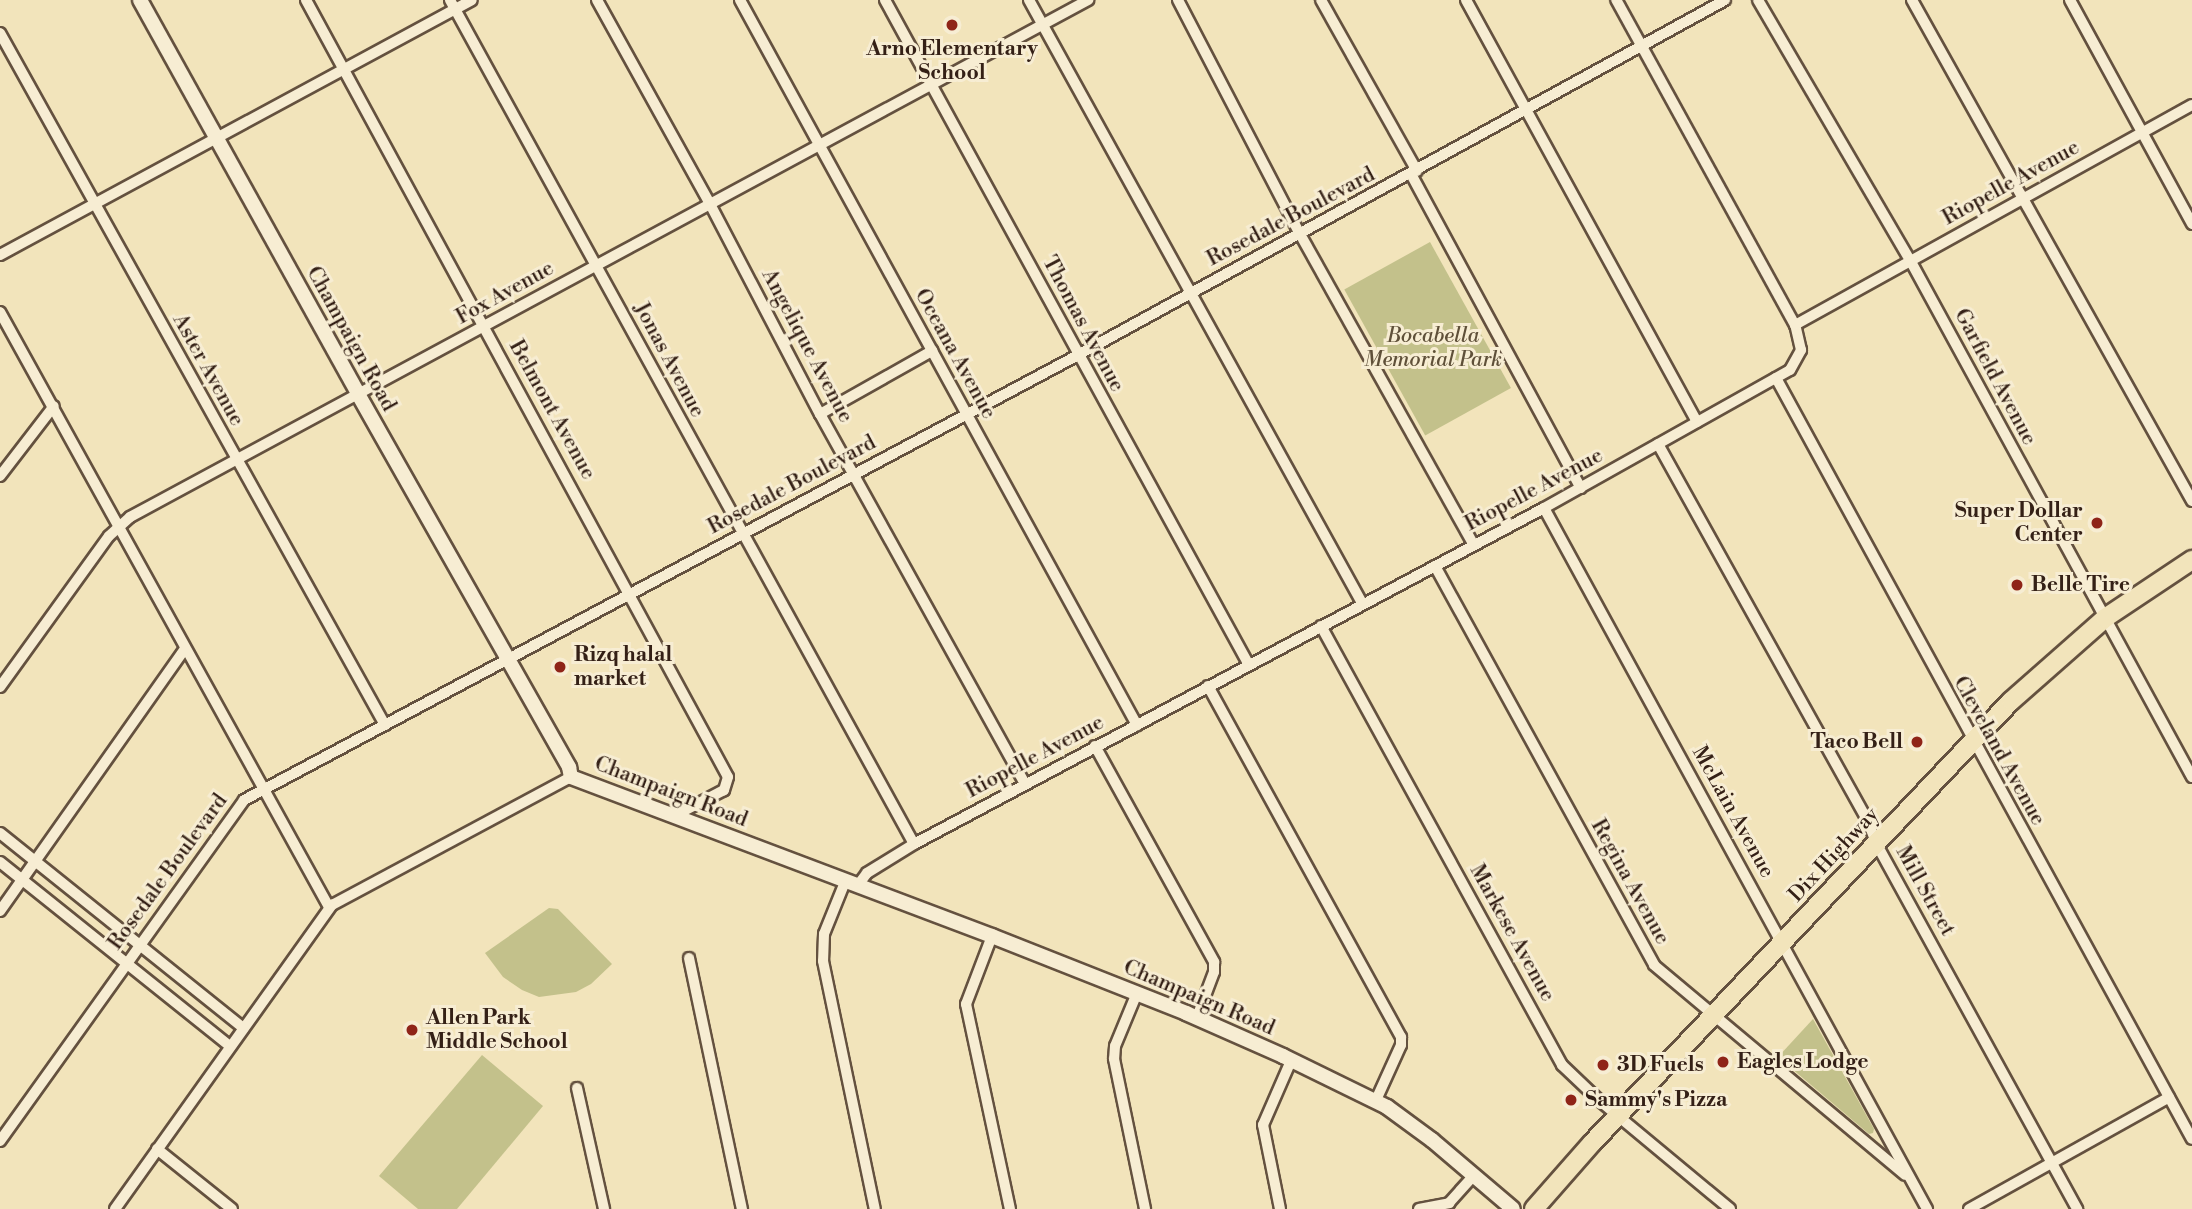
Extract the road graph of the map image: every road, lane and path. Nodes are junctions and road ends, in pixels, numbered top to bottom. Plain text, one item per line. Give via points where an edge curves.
1 (140, 0) edge
2 (306, 0) edge
3 (472, 0) edge
4 (597, 0) edge
5 (740, 0) edge
6 (885, 0) edge
7 (1030, 0) edge
8 (1088, 0) edge
9 (1178, 0) edge
10 (1321, 0) edge
11 (1466, 0) edge
12 (1616, 0) edge
13 (1725, 0) edge
14 (1758, 0) edge
15 (1912, 0) edge
16 (2070, 0) edge
17 (452, 5) edge
18 (1043, 24) junction
19 (0, 33) edge
20 (1642, 47) junction
21 (344, 69) junction
22 (932, 85) junction
23 (2192, 105) edge
24 (1526, 110) junction
25 (2142, 132) junction
26 (216, 138) junction
27 (820, 145) junction
28 (1414, 172) junction
29 (2022, 198) junction
30 (710, 204) junction
31 (94, 205) junction
32 (2192, 224) edge
33 (1300, 234) junction
34 (0, 255) edge
35 (1910, 260) junction
36 (597, 265) junction
37 (1189, 294) junction
38 (0, 312) edge
39 (1795, 325) junction
40 (484, 326) junction
41 (932, 351) junction
42 (1078, 355) junction
43 (1776, 379) junction
44 (358, 394) junction
45 (54, 406) junction
46 (820, 414) junction
47 (966, 414) junction
48 (1697, 422) junction
49 (1658, 444) junction
50 (236, 460) junction
51 (854, 473) junction
52 (0, 476) edge
53 (1581, 488) junction
54 (2192, 501) edge
55 (1544, 508) junction
56 (119, 525) junction
57 (742, 534) junction
58 (1473, 544) junction
59 (2192, 560) edge
60 (1434, 566) junction
61 (630, 594) junction
62 (1362, 603) junction
63 (2105, 618) junction
64 (1321, 626) junction
65 (185, 649) junction
66 (508, 659) junction
67 (1250, 664) junction
68 (1208, 686) junction
69 (0, 687) edge
70 (385, 725) junction
71 (1136, 725) junction
72 (1972, 742) junction
73 (1095, 746) junction
74 (571, 776) junction
75 (2192, 777) edge
76 (1026, 783) junction
77 (265, 789) junction
78 (674, 816) junction
79 (0, 833) edge
80 (1876, 843) junction
81 (914, 844) junction
82 (35, 861) junction
83 (0, 862) edge
84 (22, 879) junction
85 (851, 883) junction
86 (329, 907) junction
87 (0, 911) edge
88 (992, 936) junction
89 (139, 945) junction
90 (1782, 945) junction
91 (689, 958) dead end
92 (127, 962) junction
93 (1137, 993) junction
94 (1197, 1017) junction
95 (1713, 1017) junction
96 (243, 1028) junction
97 (230, 1046) junction
98 (1291, 1061) junction
99 (577, 1088) dead end
100 (2169, 1097) junction
101 (1376, 1100) junction
102 (1618, 1116) junction
103 (2192, 1139) edge
104 (0, 1141) edge
105 (157, 1149) junction
106 (2052, 1163) junction
107 (1474, 1175) junction
108 (1907, 1177) junction
109 (115, 1209) edge
110 (232, 1209) edge
111 (604, 1209) edge
112 (742, 1209) edge
113 (875, 1209) edge
114 (1010, 1209) edge
115 (1145, 1209) edge
116 (1280, 1209) edge
117 (1419, 1209) edge
118 (1452, 1209) edge
119 (1513, 1209) edge
120 (1534, 1209) edge
121 (1730, 1209) edge
122 (1927, 1209) edge
123 (1969, 1209) edge
124 (2077, 1209) edge

1 - 26 street, Champaign Road
2 - 21 street, Belmont Avenue
3 - 17 street
4 - 30 street, Angelique Avenue
5 - 27 street, Oceana Avenue
6 - 22 street, Thomas Avenue
7 - 18 street
8 - 18 street, Fox Avenue
9 - 33 street
10 - 28 street
11 - 24 street
12 - 20 street
13 - 20 street, Rosedale Boulevard
14 - 35 street, Garfield Avenue
15 - 29 street
16 - 25 street
17 - 21 street
17 - 36 street, Jonas Avenue
18 - 22 street, Fox Avenue
18 - 37 street
19 - 31 street, Aster Avenue
20 - 24 street, Rosedale Boulevard
20 - 39 street
21 - 26 street
21 - 40 street, Belmont Avenue
22 - 27 street, Fox Avenue
22 - 42 street, Thomas Avenue
23 - 25 street, Riopelle Avenue
24 - 28 street, Rosedale Boulevard
24 - 48 street
25 - 29 street, Riopelle Avenue
25 - 32 street
26 - 31 street
26 - 44 street, Champaign Road
27 - 30 street, Fox Avenue
27 - 41 street, Oceana Avenue
28 - 33 street, Rosedale Boulevard
28 - 53 street
29 - 35 street, Riopelle Avenue
29 - 54 street
30 - 36 street, Fox Avenue
30 - 46 street, Angelique Avenue
31 - 34 street
31 - 50 street, Aster Avenue
33 - 37 street, Rosedale Boulevard
33 - 58 street
35 - 39 street, Riopelle Avenue
35 - 63 street, Garfield Avenue
36 - 40 street, Fox Avenue
36 - 57 street, Jonas Avenue
37 - 42 street, Rosedale Boulevard
37 - 62 street
38 - 45 street
39 - 43 street, Riopelle Avenue via 1801,344 1799,358
40 - 44 street, Fox Avenue
40 - 61 street, Belmont Avenue
41 - 46 street
41 - 47 street, Oceana Avenue
42 - 47 street, Rosedale Boulevard
42 - 67 street, Thomas Avenue
43 - 48 street, Riopelle Avenue
43 - 72 street, Cleveland Avenue
44 - 50 street, Fox Avenue
44 - 66 street, Champaign Road
45 - 52 street
45 - 56 street
46 - 51 street, Angelique Avenue
47 - 51 street, Rosedale Boulevard
47 - 71 street, Oceana Avenue
48 - 49 street, Riopelle Avenue
49 - 53 street, Riopelle Avenue
49 - 80 street, Mill Street via 1867,819
50 - 56 street, Fox Avenue
50 - 70 street, Aster Avenue
51 - 57 street, Rosedale Boulevard
51 - 76 street, Angelique Avenue
53 - 55 street, Riopelle Avenue
55 - 58 street, Riopelle Avenue
55 - 90 street, McLain Avenue
56 - 65 street
56 - 69 street, Fox Avenue
57 - 61 street, Rosedale Boulevard
57 - 81 street, Jonas Avenue
58 - 60 street, Riopelle Avenue
59 - 63 main road, Dix Highway
60 - 62 street, Riopelle Avenue
60 - 95 street, Regina Avenue via 1654,965
61 - 66 street, Rosedale Boulevard
61 - 78 street, Belmont Avenue via 728,777 724,790
62 - 64 street, Riopelle Avenue
63 - 72 main road, Dix Highway via 2040,673
63 - 75 street, Garfield Avenue
64 - 67 street, Riopelle Avenue
64 - 102 street, Markese Avenue via 1562,1065
65 - 77 street
65 - 82 street
66 - 70 street, Rosedale Boulevard
66 - 74 street, Champaign Road
67 - 68 street, Riopelle Avenue
68 - 71 street, Riopelle Avenue
68 - 101 street via 1401,1037
70 - 77 street, Rosedale Boulevard
71 - 73 street, Riopelle Avenue
72 - 80 main road, Dix Highway
72 - 100 street, Cleveland Avenue
73 - 76 street, Riopelle Avenue
73 - 94 street via 1214,962
74 - 78 street, Champaign Road
74 - 86 street
76 - 81 street, Riopelle Avenue
77 - 86 street
77 - 89 street, Rosedale Boulevard via 236,807
78 - 85 street, Champaign Road
79 - 82 street
80 - 90 main road, Dix Highway
80 - 106 street, Mill Street
81 - 85 street, Riopelle Avenue
82 - 84 street
82 - 89 street
83 - 84 street
84 - 87 street
84 - 92 street
85 - 88 street, Champaign Road
85 - 113 street via 824,934 823,961
86 - 96 street
88 - 93 street, Champaign Road
88 - 114 street via 966,1004
89 - 92 street, Rosedale Boulevard
89 - 96 street
90 - 95 main road, Dix Highway
90 - 108 street, McLain Avenue
91 - 112 street
92 - 97 street
92 - 104 street, Rosedale Boulevard
93 - 94 street, Champaign Road
93 - 115 street via 1114,1059
94 - 98 street, Champaign Road
95 - 102 main road, Dix Highway
95 - 108 street, Regina Avenue
96 - 97 street
97 - 105 street
98 - 101 street, Champaign Road
98 - 116 street via 1262,1125
99 - 111 street
100 - 103 street, Cleveland Avenue
100 - 106 street
101 - 107 street, Champaign Road
102 - 120 main road, Dix Highway
102 - 121 street, Markese Avenue
105 - 109 street
105 - 110 street
106 - 123 street
106 - 124 street, Mill Street
107 - 117 street via 1449,1203
107 - 118 street
107 - 119 street, Champaign Road
108 - 122 street, McLain Avenue

